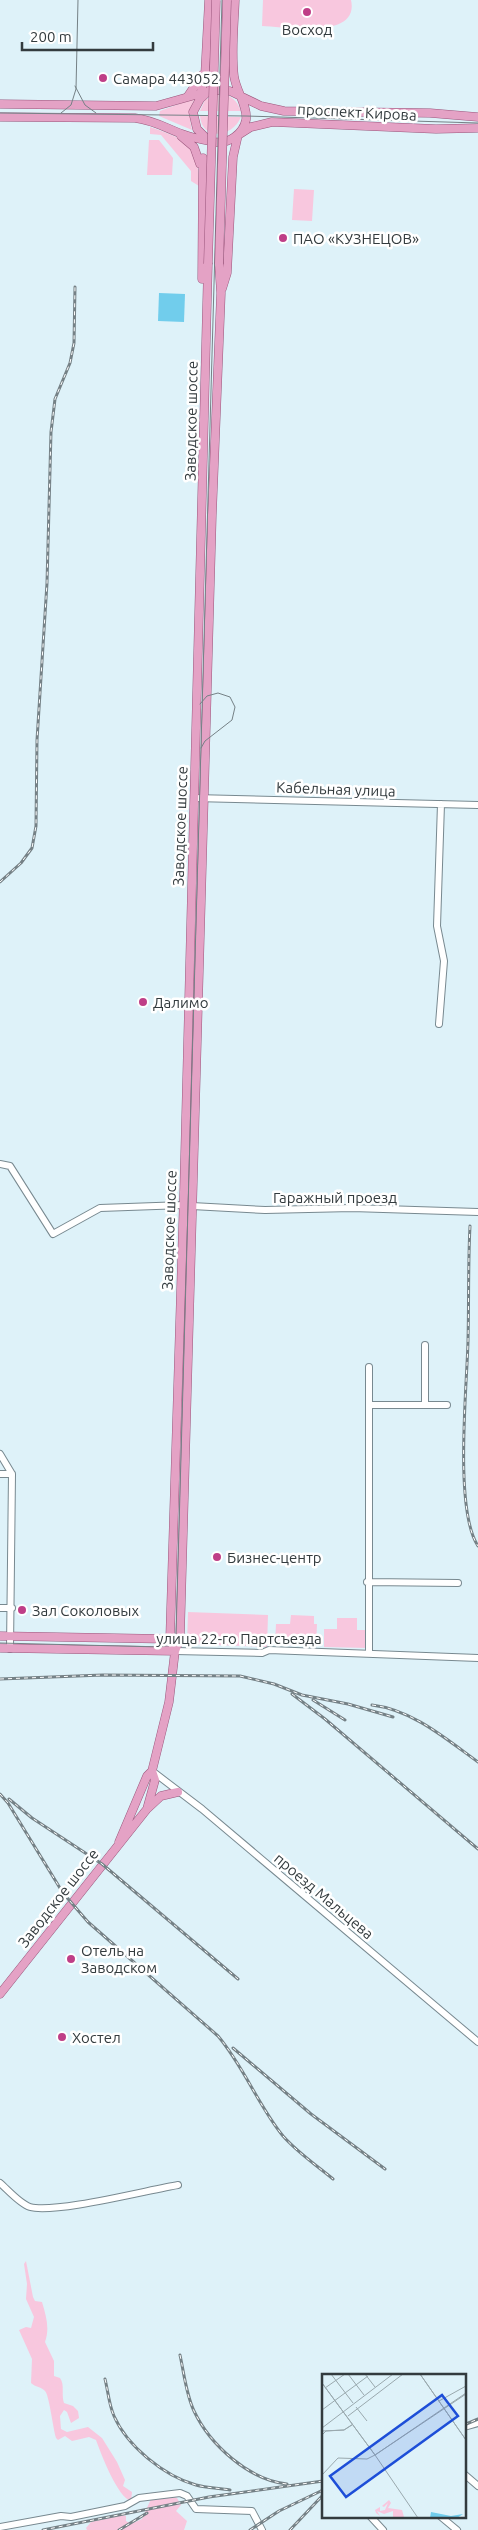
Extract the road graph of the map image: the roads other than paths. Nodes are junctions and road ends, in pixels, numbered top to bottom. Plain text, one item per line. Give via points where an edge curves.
1 (209, 0) edge
2 (216, 0) edge
3 (227, 0) edge
4 (235, 0) edge
5 (206, 63) junction
6 (210, 90) junction
7 (201, 92) junction
8 (188, 96) junction
9 (239, 97) junction
10 (196, 103) junction
11 (0, 104) edge
12 (372, 113) junction
13 (0, 117) edge
14 (478, 117) edge
15 (194, 122) junction
16 (371, 126) junction
17 (478, 128) edge
18 (179, 133) junction
19 (238, 135) junction
20 (197, 138) junction
21 (209, 140) junction
22 (201, 158) junction
23 (221, 292) junction
24 (206, 293) junction
25 (206, 384) junction
26 (216, 384) junction
27 (199, 646) junction
28 (208, 646) junction
29 (194, 798) junction
30 (204, 798) junction
31 (441, 804) junction
32 (478, 806) edge
33 (439, 1024) dead end
34 (0, 1164) edge
35 (184, 1205) junction
36 (192, 1206) junction
37 (478, 1212) edge
38 (425, 1345) dead end
39 (369, 1367) dead end
40 (369, 1405) junction
41 (425, 1405) junction
42 (447, 1406) dead end
43 (176, 1430) junction
44 (186, 1430) junction
45 (0, 1454) edge
46 (0, 1474) edge
47 (12, 1474) junction
48 (368, 1582) junction
49 (458, 1583) dead end
50 (0, 1608) edge
51 (12, 1608) junction
52 (0, 1636) edge
53 (11, 1636) junction
54 (170, 1639) junction
55 (0, 1648) edge
56 (10, 1649) junction
57 (175, 1651) junction
58 (369, 1654) junction
59 (478, 1658) edge
60 (152, 1771) junction
61 (178, 1792) junction
62 (148, 1809) junction
63 (119, 1842) junction
64 (0, 1994) edge
65 (478, 2042) edge
66 (0, 2183) edge
67 (178, 2185) dead end
68 (466, 2476) edge
69 (478, 2486) edge
70 (372, 2518) edge
71 (442, 2518) edge
72 (0, 2527) edge
73 (262, 2530) edge
74 (383, 2530) edge
75 (457, 2530) edge

1 - 5 main road
2 - 24 main road, Заводское шоссе, bridge
3 - 23 main road, Заводское шоссе, bridge via 219,264
4 - 9 main road via 233,61
5 - 7 main road
5 - 8 main road via 201,78
6 - 7 main road
6 - 9 main road via 222,89
6 - 10 main road
7 - 8 main road
7 - 10 main road
8 - 11 main road via 156,106
9 - 12 main road, проспект Кирова via 284,111
9 - 19 main road via 246,116
10 - 15 main road
12 - 14 main road, проспект Кирова
12 - 16 main road
13 - 18 main road via 126,117 153,121
15 - 20 main road
15 - 21 main road
16 - 17 main road, проспект Кирова
16 - 19 main road, проспект Кирова via 272,122
18 - 20 main road
18 - 22 main road
19 - 21 main road via 222,142
19 - 23 main road via 233,157 227,273
20 - 21 main road
20 - 22 main road
22 - 24 main road via 202,279
23 - 26 main road, Заводское шоссе
24 - 25 main road, Заводское шоссе
25 - 26 main road
25 - 27 main road, Заводское шоссе
26 - 28 main road, Заводское шоссе
27 - 28 main road
27 - 29 main road, Заводское шоссе
28 - 30 main road, Заводское шоссе
29 - 30 street, Кабельная улица
29 - 35 main road, Заводское шоссе
30 - 31 street, Кабельная улица
30 - 36 main road, Заводское шоссе
31 - 32 street, Кабельная улица
31 - 33 street via 437,926 444,961
34 - 35 street via 10,1166 54,1234 100,1208
35 - 36 main road
35 - 43 main road, Заводское шоссе
36 - 37 street, Гаражный проезд
36 - 44 main road, Заводское шоссе
38 - 41 street
39 - 40 street
40 - 41 street
40 - 48 street
41 - 42 street
43 - 44 main road
43 - 54 main road, Заводское шоссе
44 - 57 main road, Заводское шоссе via 180,1638
45 - 47 street
46 - 47 street
47 - 51 street
48 - 49 street
48 - 58 street
50 - 51 street
51 - 53 street
52 - 53 main road, улица 22-го Партсъезда
53 - 54 main road, улица 22-го Партсъезда
53 - 56 street
54 - 57 main road, Заводское шоссе
55 - 56 main road, улица 22-го Партсъезда
56 - 57 main road, улица 22-го Партсъезда
57 - 58 street, улица 22-го Партсъезда
57 - 60 main road, Заводское шоссе via 169,1702
58 - 59 street, улица 22-го Партсъезда
60 - 61 street, проезд Мальцева
60 - 62 main road, Заводское шоссе via 155,1780
60 - 63 main road, Заводское шоссе
61 - 62 main road via 162,1796
61 - 65 street, проезд Мальцева
62 - 63 main road, Заводское шоссе
63 - 64 main road, Заводское шоссе
66 - 67 street via 27,2207 38,2209
68 - 69 street
70 - 74 street
71 - 75 street
72 - 73 street via 71,2517 125,2506 139,2498 180,2493 187,2496 196,2509 248,2510 257,2517

